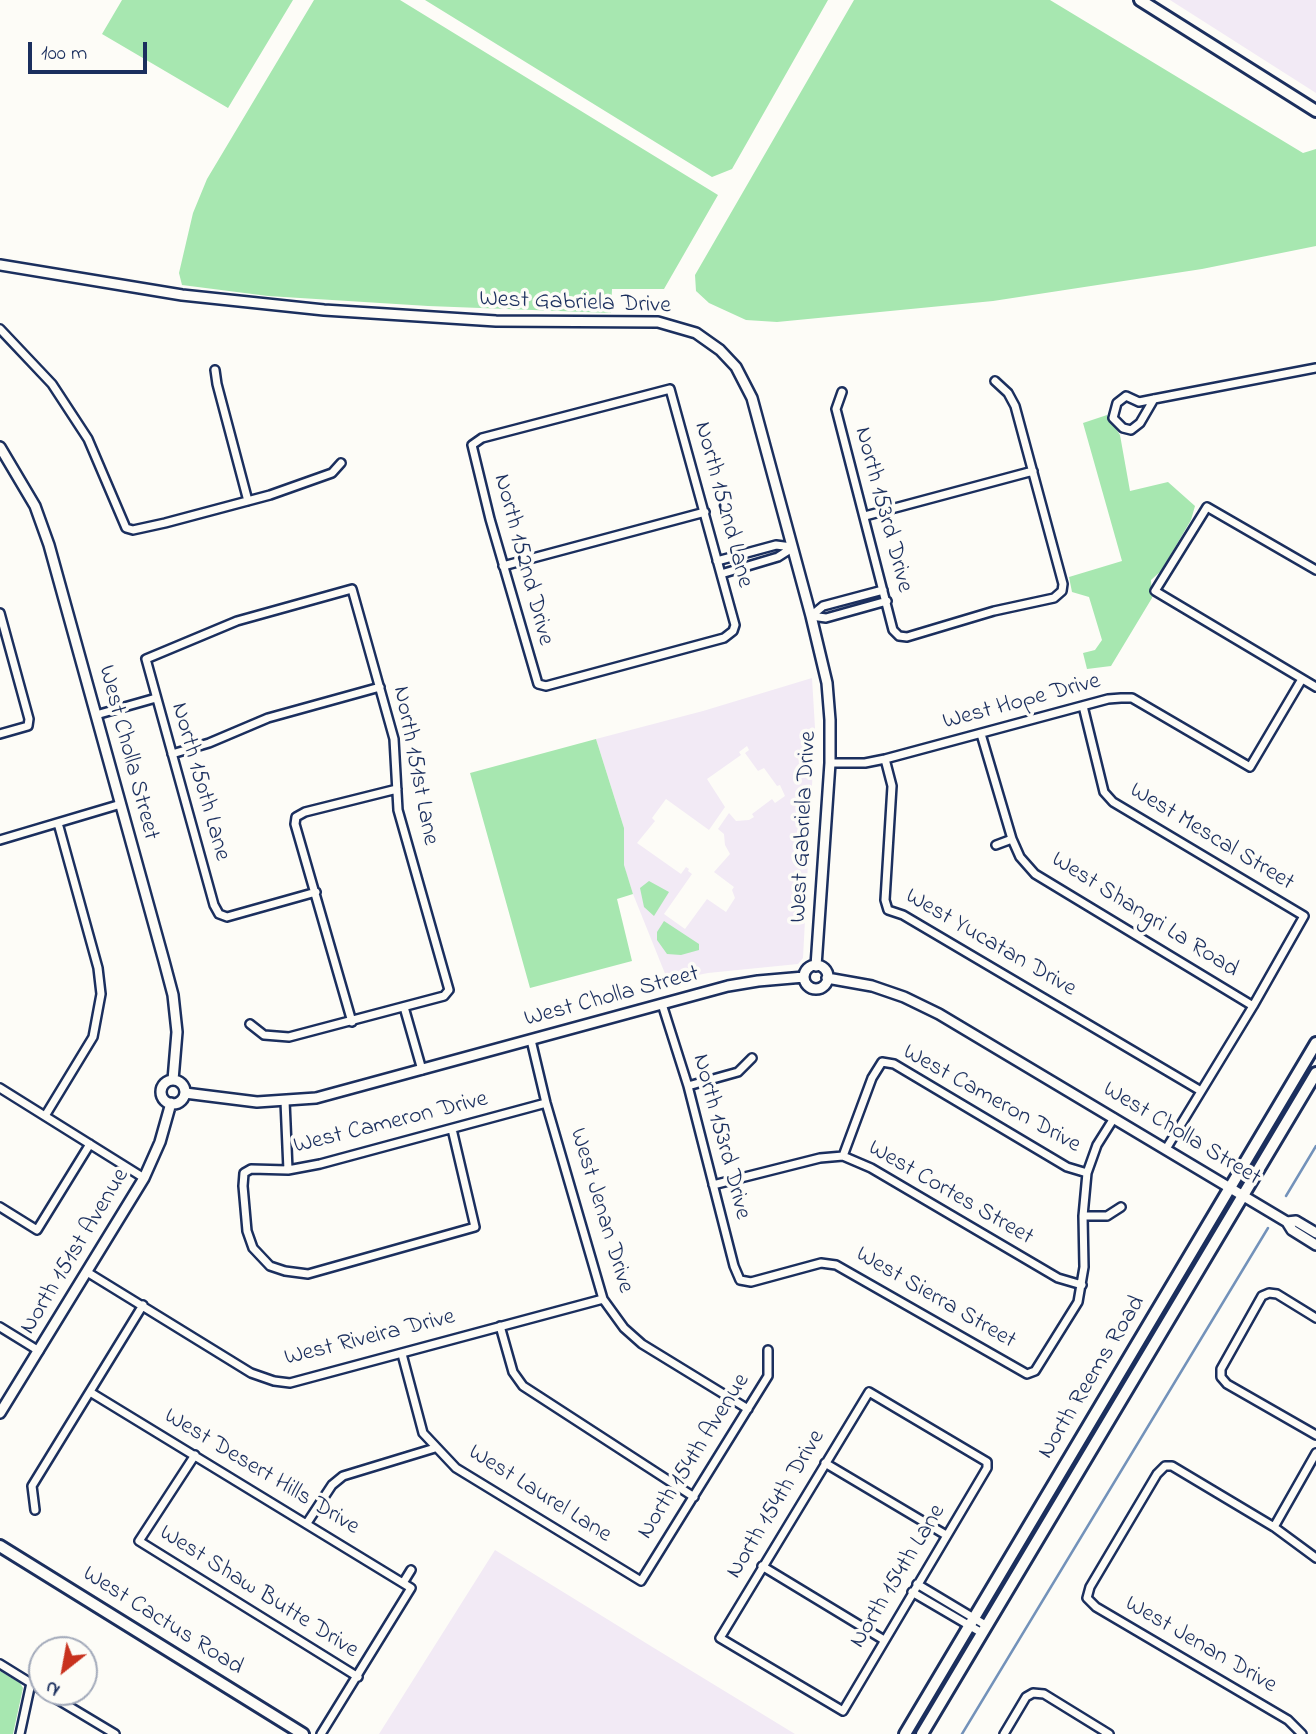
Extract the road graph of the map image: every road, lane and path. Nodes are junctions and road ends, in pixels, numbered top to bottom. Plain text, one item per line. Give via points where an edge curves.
1 (1140, 0) edge
2 (1316, 111) edge
3 (0, 265) edge
4 (0, 329) edge
5 (1316, 368) edge
6 (215, 370) dead end
7 (995, 381) dead end
8 (670, 389) joint
9 (842, 392) dead end
10 (1154, 399) junction
11 (0, 447) edge
12 (341, 463) dead end
13 (1033, 471) junction
14 (248, 500) junction
15 (705, 512) junction
16 (865, 516) junction
17 (792, 547) junction
18 (717, 561) junction
19 (503, 566) junction
20 (1316, 570) edge
21 (721, 574) junction
22 (883, 590) junction
23 (845, 600) junction
24 (887, 601) junction
25 (849, 611) junction
26 (0, 613) edge
27 (811, 616) junction
28 (733, 631) joint
29 (146, 659) joint
30 (1302, 679) junction
31 (380, 687) junction
32 (1316, 687) edge
33 (156, 698) junction
34 (1083, 706) junction
35 (96, 715) junction
36 (0, 734) edge
37 (981, 734) junction
38 (172, 754) junction
39 (886, 760) junction
40 (830, 764) junction
41 (397, 789) junction
42 (121, 804) junction
43 (58, 823) junction
44 (1012, 839) junction
45 (0, 840) edge
46 (996, 845) dead end
47 (316, 892) junction
48 (816, 966) junction
49 (804, 977) junction
50 (827, 978) junction
51 (662, 1004) junction
52 (1253, 1006) junction
53 (404, 1007) junction
54 (352, 1022) junction
55 (250, 1024) dead end
56 (531, 1040) junction
57 (1316, 1043) edge
58 (752, 1058) dead end
59 (422, 1070) junction
60 (1316, 1073) edge
61 (173, 1080) junction
62 (688, 1086) junction
63 (0, 1088) edge
64 (1201, 1091) junction
65 (185, 1093) junction
66 (285, 1101) junction
67 (171, 1103) junction
68 (547, 1103) junction
69 (45, 1116) junction
70 (1114, 1118) junction
71 (452, 1129) junction
72 (90, 1144) junction
73 (1166, 1149) junction
74 (843, 1156) junction
75 (288, 1170) junction
76 (1087, 1174) junction
77 (144, 1178) junction
78 (713, 1185) junction
79 (1231, 1188) junction
80 (1244, 1195) junction
81 (0, 1207) edge
82 (1121, 1207) dead end
83 (1083, 1216) junction
84 (1287, 1222) junction
85 (1316, 1233) edge
86 (1316, 1245) edge
87 (87, 1272) junction
88 (740, 1280) joint
89 (1082, 1285) junction
90 (603, 1298) junction
91 (143, 1306) junction
92 (1316, 1318) edge
93 (500, 1326) junction
94 (0, 1327) edge
95 (768, 1350) dead end
96 (39, 1351) junction
97 (402, 1354) junction
98 (90, 1392) junction
99 (869, 1392) joint
100 (748, 1409) junction
101 (0, 1413) edge
102 (1316, 1435) edge
103 (435, 1448) junction
104 (1316, 1453) edge
105 (195, 1455) junction
106 (825, 1463) junction
107 (694, 1497) junction
108 (35, 1510) dead end
109 (307, 1523) junction
110 (1274, 1527) junction
111 (946, 1535) junction
112 (0, 1546) edge
113 (1316, 1558) edge
114 (762, 1566) junction
115 (411, 1570) dead end
116 (641, 1581) joint
117 (917, 1584) junction
118 (407, 1586) junction
119 (912, 1592) junction
120 (972, 1622) junction
121 (985, 1629) junction
122 (884, 1640) junction
123 (0, 1664) edge
124 (358, 1677) junction
125 (28, 1682) edge
126 (28, 1698) edge
127 (69, 1706) edge
128 (843, 1711) joint
129 (20, 1734) edge
130 (115, 1734) edge
131 (303, 1734) edge
132 (321, 1734) edge
133 (905, 1734) edge
134 (922, 1734) edge
135 (1004, 1734) edge
136 (1109, 1734) edge
137 (1301, 1734) edge

1 - 2 main road
3 - 17 street, West Gabriela Drive via 182,295 324,310 496,321 659,322 685,329 720,350 747,386
4 - 14 street via 52,384 88,439 125,528 165,523
5 - 10 street
6 - 14 street
7 - 13 street via 1015,406
8 - 15 street, North 152nd Lane
8 - 19 street, North 152nd Drive via 472,444
9 - 16 street, North 153rd Drive via 836,409
10 - 10 street via 1139,402 1126,396 1116,402 1113,418 1131,430
11 - 35 street, West Cholla Street via 35,506 49,545
12 - 14 street via 332,473
13 - 16 street
13 - 24 street, North 153rd Drive via 1062,592 1054,598 907,637 893,630
15 - 18 street, North 152nd Lane
15 - 19 street
16 - 22 street, North 153rd Drive
17 - 18 street via 776,545
17 - 21 street via 778,557
17 - 27 street, West Gabriela Drive
18 - 21 street, North 152nd Lane
19 - 28 street, North 152nd Drive via 538,684 546,686 724,638
20 - 30 street via 1207,507 1155,591
21 - 28 street, North 152nd Lane
22 - 23 street
22 - 24 street, North 153rd Drive
23 - 25 street
23 - 27 street via 823,606
24 - 25 street
25 - 27 street via 826,618
26 - 36 street via 29,719 28,726
27 - 40 street, West Gabriela Drive via 827,683
29 - 31 street, North 151st Lane via 237,621 352,589
29 - 33 street, North 150th Lane
30 - 32 street
30 - 34 street, West Hope Drive via 1250,767 1132,698
31 - 38 street via 268,718
31 - 41 street, North 151st Lane via 394,739
33 - 35 street
33 - 38 street, North 150th Lane
34 - 37 street, West Hope Drive
34 - 52 street, West Mescal Street via 1104,792 1113,802 1304,916
35 - 42 street, West Cholla Street
37 - 39 street, West Hope Drive
37 - 44 street, West Shangri La Road
38 - 47 street, North 150th Lane via 219,914 227,917
39 - 40 street, West Hope Drive
39 - 64 street, West Yucatan Drive via 892,786 888,910
40 - 48 street, West Gabriela Drive
41 - 47 street via 296,817
41 - 53 street, North 151st Lane via 398,810 449,990 444,996
42 - 43 street
42 - 61 street, West Cholla Street via 173,995 177,1032
43 - 45 street
43 - 69 street via 101,994 93,1037
44 - 46 street
44 - 52 street, West Shangri La Road via 1035,874
47 - 54 street
48 - 49 street
48 - 50 street via 826,971
49 - 50 street via 806,984 817,989
49 - 51 street, West Cholla Street via 740,984
50 - 70 street, West Cholla Street via 872,986 922,1005
51 - 56 street, West Cholla Street
51 - 62 street, North 153rd Drive
52 - 64 street
53 - 54 street
53 - 59 street
54 - 55 street via 289,1037 264,1035
56 - 59 street, West Cholla Street
56 - 68 street, West Jenan Drive
57 - 79 main road, North Reems Road
58 - 62 street via 738,1072
59 - 66 street, West Cholla Street via 316,1098
60 - 80 main road, North Reems Road
61 - 65 street
61 - 67 street via 162,1089 164,1100
62 - 78 street, North 153rd Drive
63 - 69 street
64 - 73 street
65 - 66 street, West Cholla Street
65 - 67 street via 182,1100
66 - 75 street
67 - 77 street, North 151st Avenue
68 - 71 street, West Cameron Drive
68 - 90 street, West Jenan Drive
69 - 72 street
70 - 73 street, West Cholla Street
70 - 76 street via 1097,1145
71 - 75 street, West Cameron Drive
71 - 75 street, West Cameron Drive via 475,1227 308,1274 270,1266 253,1248 247,1231 244,1173 251,1169
72 - 77 street
72 - 81 street via 37,1230
73 - 79 street, West Cholla Street
74 - 76 street, West Cameron Drive via 882,1062 894,1064 1067,1167
74 - 78 street, West Cortes Street
74 - 89 street, West Cortes Street via 1058,1278
76 - 83 street
77 - 87 street, North 151st Avenue
78 - 88 street, North 153rd Drive
79 - 80 street, West Cholla Street
79 - 120 main road, North Reems Road
80 - 84 street, West Cholla Street
80 - 121 main road, North Reems Road
82 - 83 street via 1107,1216
83 - 89 street
84 - 85 street, West Cholla Street via 1296,1221
84 - 86 street, West Cholla Street
87 - 91 street, West Riveira Drive
87 - 96 street, North 151st Avenue
88 - 89 street, West Sierra Street via 751,1282 821,1263 836,1265 1027,1374 1035,1371 1078,1302
90 - 93 street, West Riveira Drive
90 - 100 street, West Jenan Drive via 624,1328 642,1343
91 - 97 street, West Riveira Drive via 251,1373 274,1381 290,1383
91 - 98 street
92 - 102 street via 1277,1294 1262,1296 1221,1369 1227,1384
93 - 97 street, West Riveira Drive
93 - 107 street via 513,1372 523,1387
94 - 96 street
95 - 100 street, North 154th Avenue via 768,1376
96 - 101 street, North 151st Avenue
97 - 103 street, West Laurel Lane via 423,1433
98 - 105 street, West Desert Hills Drive
98 - 108 street via 32,1486
99 - 106 street, North 154th Drive
99 - 111 street, North 154th Lane via 988,1462
100 - 107 street, North 154th Avenue
103 - 109 street via 343,1476 331,1485
103 - 116 street, West Laurel Lane via 456,1468
104 - 110 street
105 - 109 street, West Desert Hills Drive
105 - 124 street, West Shaw Butte Drive via 139,1541
106 - 111 street
106 - 114 street, North 154th Drive
107 - 116 street, North 154th Avenue
109 - 118 street, West Desert Hills Drive
110 - 113 street
110 - 137 street, West Jenan Drive via 1165,1466 1087,1598 1288,1720
111 - 117 street, North 154th Lane
112 - 131 main road, West Cactus Road
114 - 122 street
114 - 128 street, North 154th Drive via 719,1638
115 - 118 street
117 - 119 street, North 154th Lane
117 - 120 street
118 - 124 street
119 - 120 street
119 - 122 street, North 154th Lane
120 - 121 street
120 - 133 main road, North Reems Road
121 - 134 main road, North Reems Road
122 - 128 street, North 154th Lane
123 - 125 street
124 - 132 street
126 - 129 street
127 - 130 street
135 - 136 street via 1033,1693

